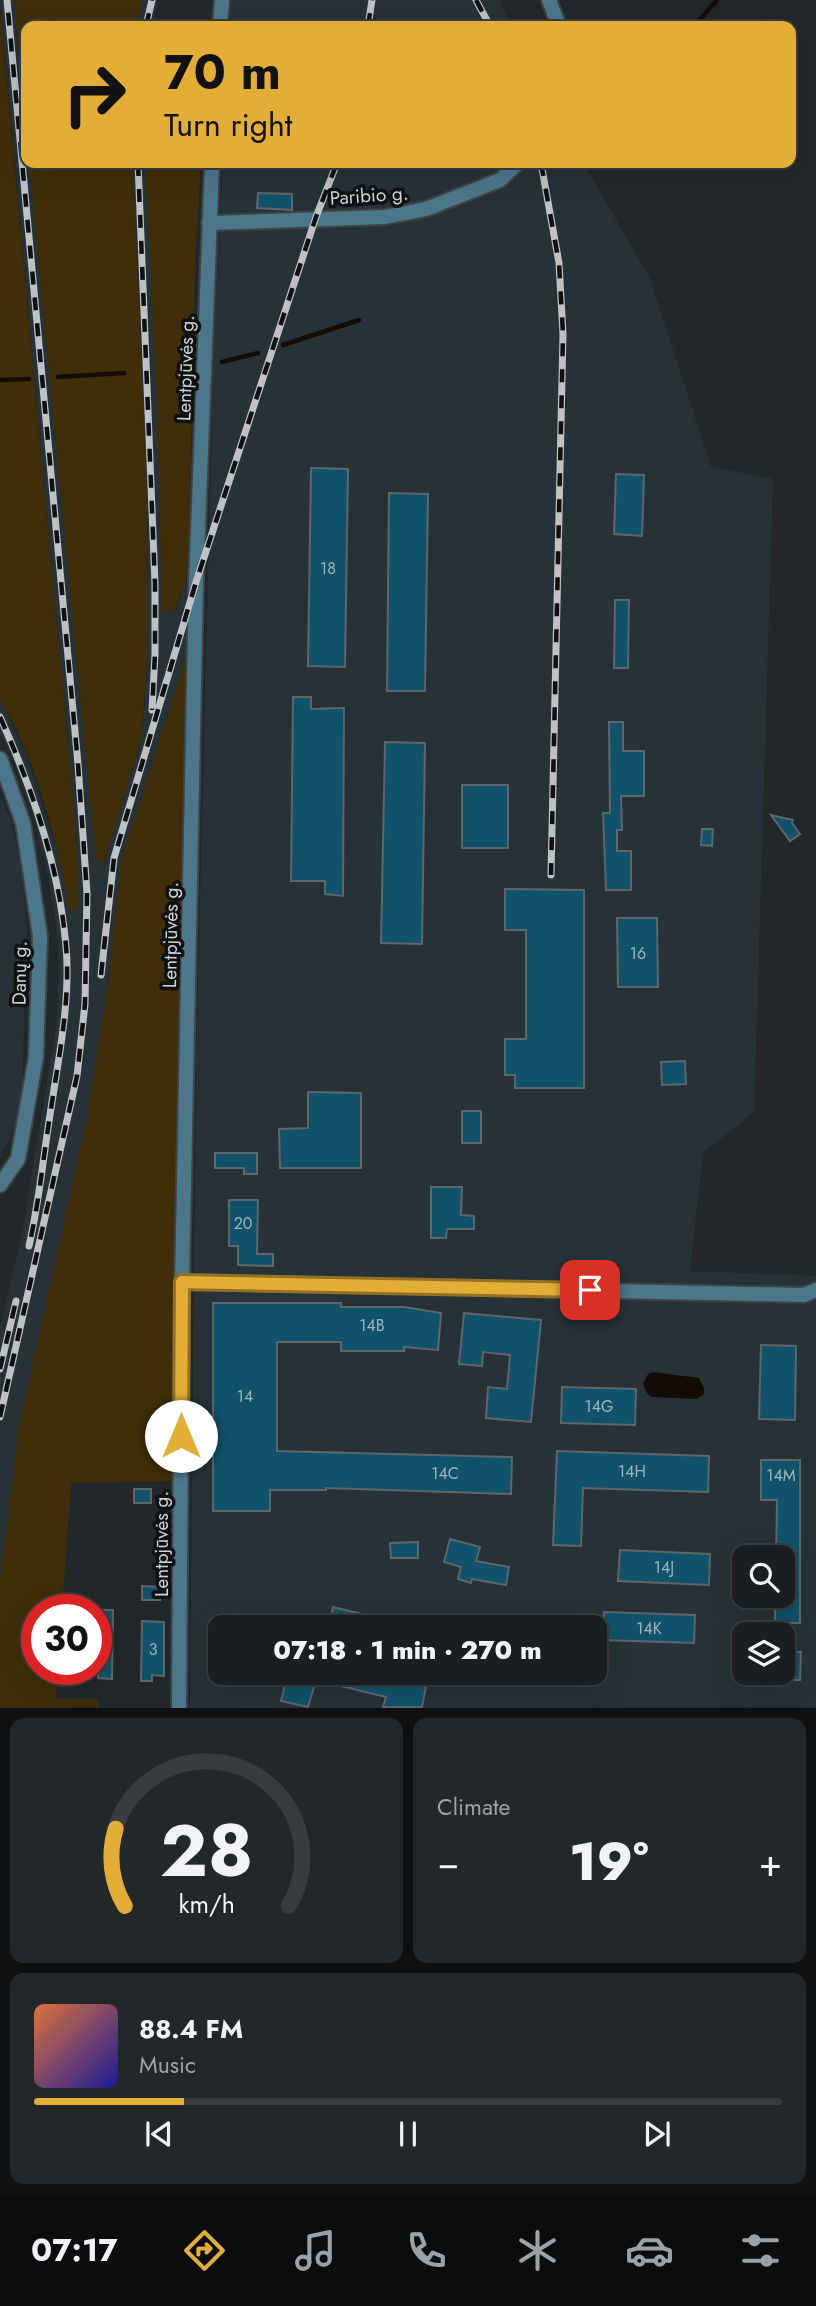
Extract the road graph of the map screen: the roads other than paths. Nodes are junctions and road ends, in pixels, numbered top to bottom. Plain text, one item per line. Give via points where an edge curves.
1 (222, 0) edge
2 (549, 0) edge
3 (220, 21) edge
4 (557, 21) edge
5 (212, 168) edge
6 (513, 168) edge
7 (209, 223) junction
8 (0, 760) edge
9 (0, 1185) edge
10 (182, 1282) junction
11 (816, 1290) edge
12 (179, 1707) edge

1 - 3 street
2 - 4 street
5 - 7 street, Lentpjūvės g.
6 - 7 street, Paribio g. via 500,180 426,209 384,216
7 - 10 street, Lentpjūvės g.
8 - 9 street, Danų g. via 23,822 40,936 36,1057 18,1159
10 - 11 street via 804,1295
10 - 12 street, Lentpjūvės g.

